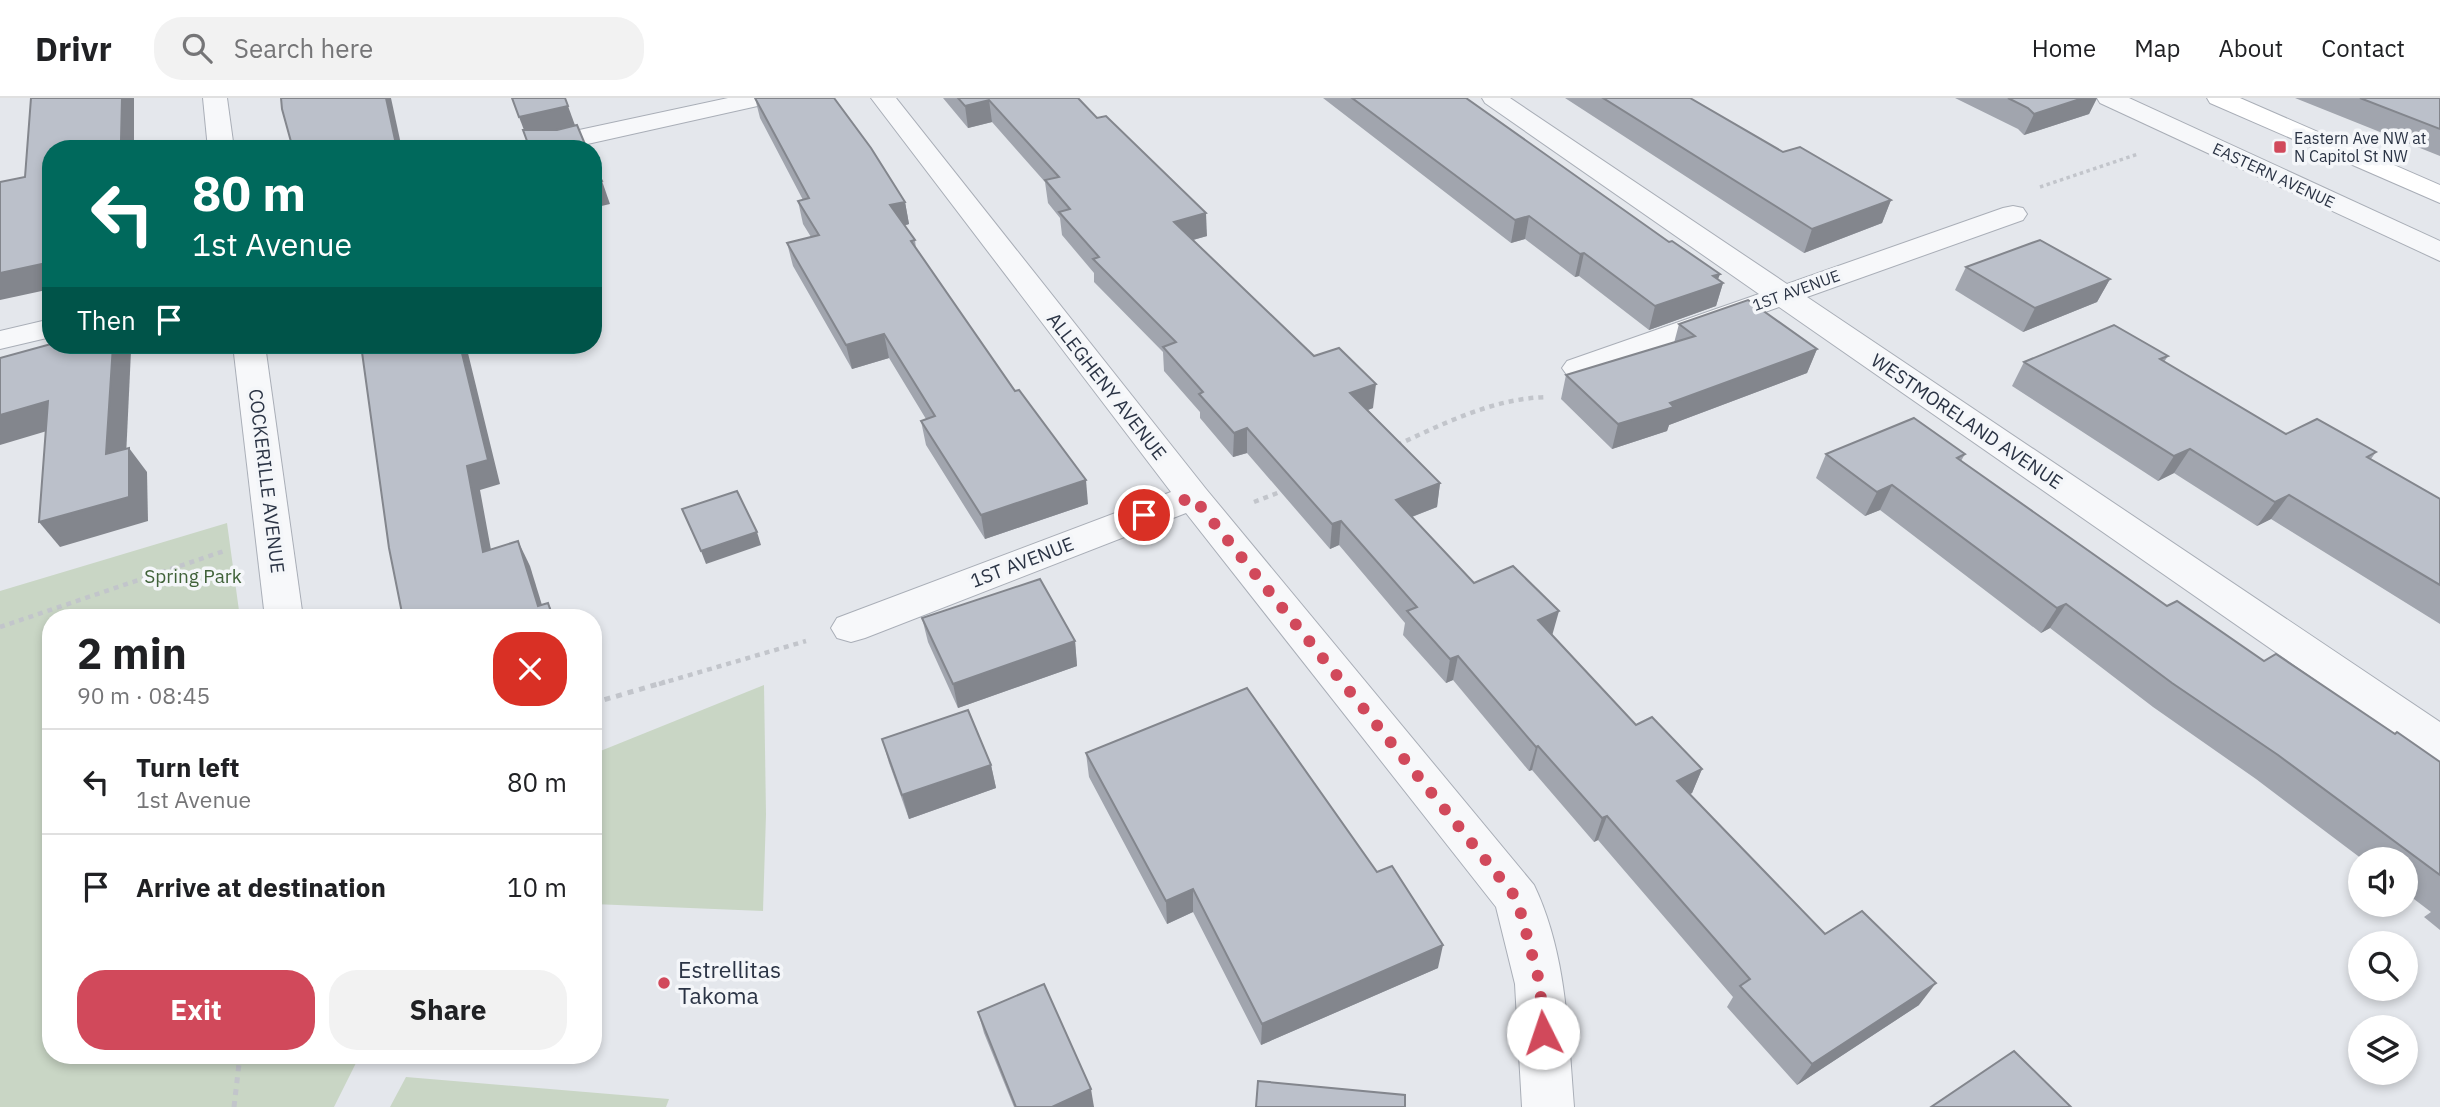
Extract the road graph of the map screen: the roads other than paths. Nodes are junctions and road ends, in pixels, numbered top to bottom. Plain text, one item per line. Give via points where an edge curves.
1 (215, 98) edge
2 (762, 98) edge
3 (883, 98) edge
4 (1494, 98) edge
5 (2109, 98) edge
6 (2219, 98) edge
7 (221, 140) edge
8 (569, 140) edge
9 (2440, 195) edge
10 (2013, 214) road end
11 (2440, 252) edge
12 (1782, 295) junction
13 (42, 330) edge
14 (0, 340) edge
15 (250, 354) edge
16 (1578, 368) edge
17 (1202, 507) junction
18 (283, 609) edge
19 (851, 628) road end
20 (2440, 744) edge
21 (1548, 1107) edge

1 - 7 street
2 - 8 street
3 - 17 street, ALLEGHENY AVENUE
4 - 12 street, WESTMORELAND AVENUE
5 - 11 street, EASTERN AVENUE
6 - 9 street
10 - 12 street, 1ST AVENUE
12 - 16 street, 1ST AVENUE
12 - 20 street, WESTMORELAND AVENUE
13 - 14 street
15 - 18 street, COCKERILLE AVENUE
17 - 19 street, 1ST AVENUE
17 - 21 street, ALLEGHENY AVENUE via 1517,899 1540,984

